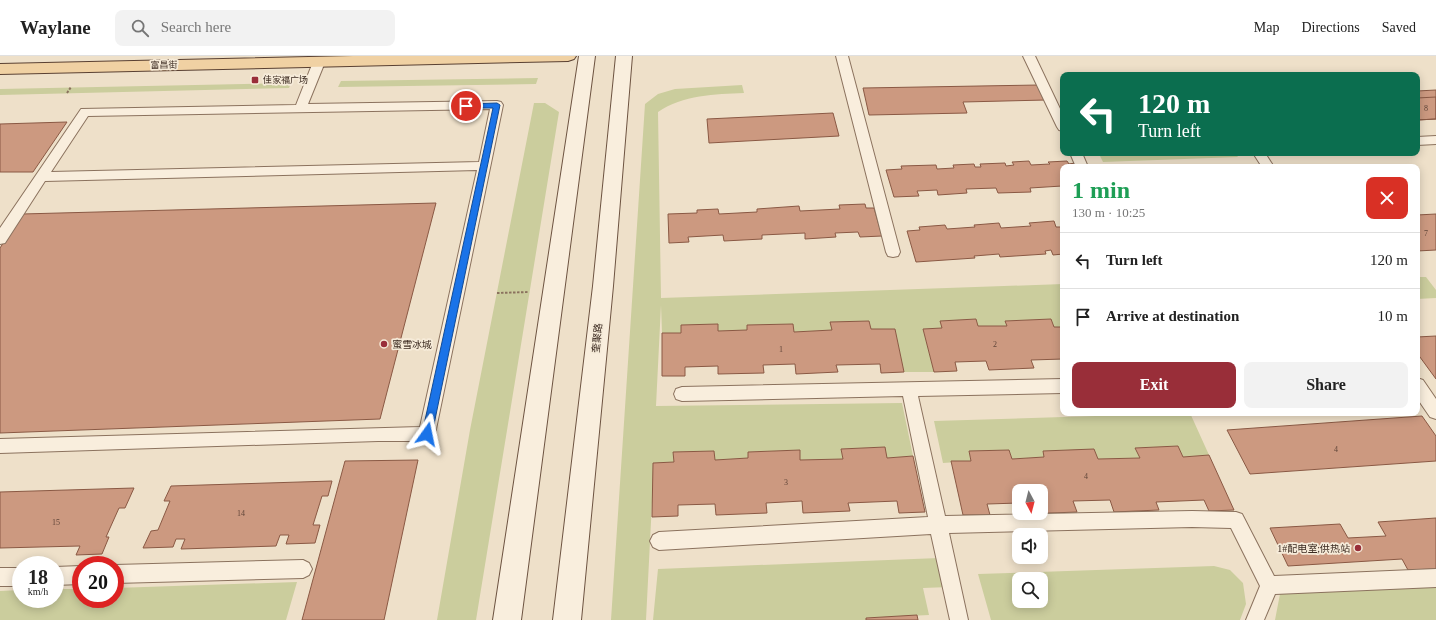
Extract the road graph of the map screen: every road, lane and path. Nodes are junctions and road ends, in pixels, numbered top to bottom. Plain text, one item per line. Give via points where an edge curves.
1 (568, 56) edge
2 (587, 56) edge
3 (624, 56) edge
4 (842, 56) edge
5 (1029, 56) edge
6 (319, 62) junction
7 (0, 69) edge
8 (73, 84) dead end
9 (67, 93) dead end
10 (300, 109) junction
11 (1060, 121) edge
12 (1436, 140) edge
13 (1420, 141) edge
14 (484, 166) junction
15 (42, 177) junction
16 (0, 239) edge
17 (894, 252) dead end
18 (553, 292) junction
19 (497, 293) dead end
20 (1060, 386) edge
21 (909, 389) junction
22 (1420, 389) edge
23 (682, 394) dead end
24 (1436, 412) edge
25 (0, 446) edge
26 (939, 526) junction
27 (659, 541) dead end
28 (303, 569) dead end
29 (124, 574) edge
30 (0, 577) edge
31 (12, 577) edge
32 (1436, 578) edge
33 (1269, 585) junction
34 (507, 620) edge
35 (567, 620) edge
36 (959, 620) edge
37 (1255, 620) edge

1 - 6 main road, 富昌街
2 - 18 street
3 - 35 street, 奎聚路 via 602,294
4 - 17 lane
5 - 11 lane
6 - 7 main road, 富昌街
6 - 10 lane
8 - 9 path
10 - 14 lane via 497,105
10 - 15 lane via 85,112
12 - 13 lane
14 - 15 lane
14 - 25 lane via 427,434
15 - 16 lane
18 - 19 path
18 - 34 street
20 - 21 lane
21 - 23 lane
21 - 26 lane
22 - 24 lane
26 - 27 lane
26 - 33 lane via 1236,520
26 - 36 lane
28 - 29 lane
30 - 31 lane
32 - 33 lane
33 - 37 lane

